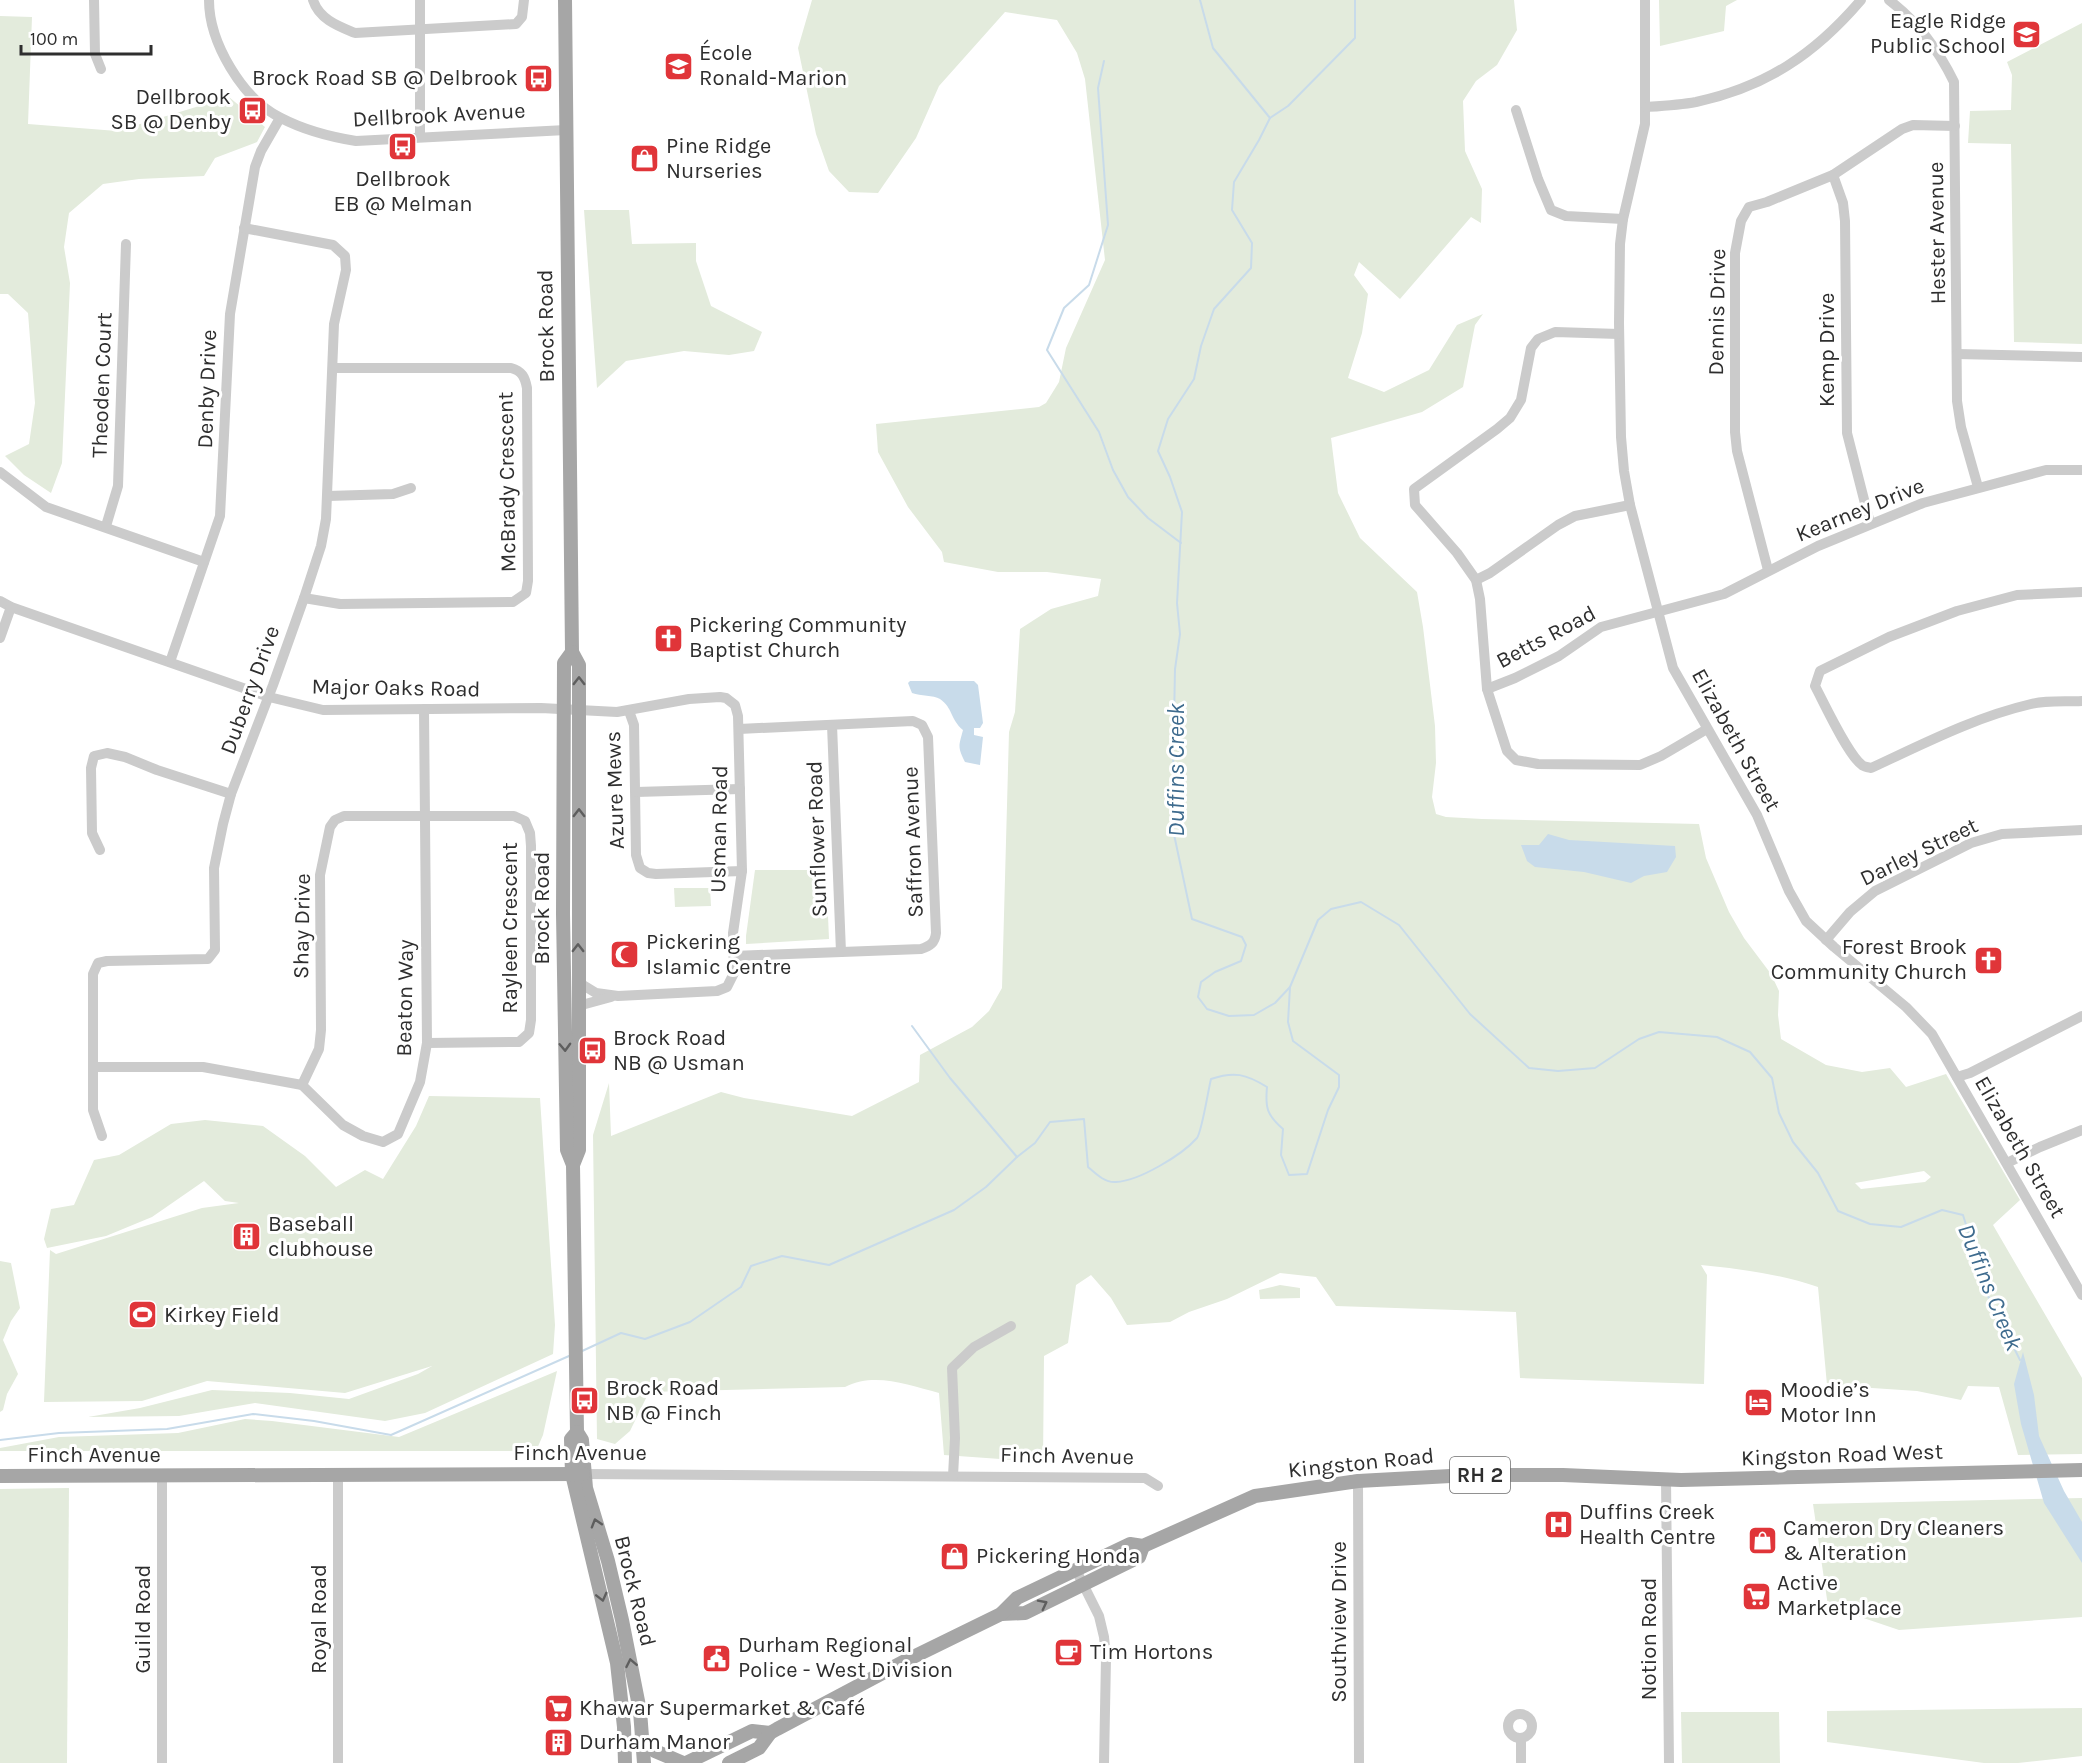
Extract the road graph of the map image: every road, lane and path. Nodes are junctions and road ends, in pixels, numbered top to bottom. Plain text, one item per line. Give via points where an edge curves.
1 (94, 0) edge
2 (209, 0) edge
3 (312, 0) edge
4 (420, 0) edge
5 (524, 0) edge
6 (565, 0) edge
7 (1645, 0) edge
8 (1861, 0) edge
9 (1889, 0) edge
10 (420, 30) junction
11 (101, 69) dead end
12 (1646, 107) junction
13 (1516, 110) dead end
14 (280, 118) junction
15 (1955, 126) junction
16 (566, 130) junction
17 (420, 137) junction
18 (1833, 175) junction
19 (1623, 219) junction
20 (243, 228) junction
21 (126, 244) dead end
22 (1619, 334) junction
23 (1957, 354) junction
24 (2082, 357) edge
25 (333, 368) junction
26 (2082, 470) edge
27 (0, 472) edge
28 (411, 488) dead end
29 (1978, 488) junction
30 (328, 496) junction
31 (1630, 505) junction
32 (1870, 523) junction
33 (106, 526) junction
34 (204, 562) junction
35 (1768, 570) junction
36 (1476, 580) junction
37 (2082, 592) edge
38 (304, 598) junction
39 (0, 601) edge
40 (11, 607) junction
41 (1659, 611) junction
42 (0, 638) edge
43 (572, 652) junction
44 (170, 662) junction
45 (1487, 689) junction
46 (269, 697) junction
47 (2082, 701) edge
48 (424, 709) junction
49 (563, 709) junction
50 (579, 711) junction
51 (629, 711) junction
52 (832, 725) junction
53 (739, 729) junction
54 (1707, 729) junction
55 (740, 789) junction
56 (636, 792) junction
57 (231, 794) junction
58 (424, 816) junction
59 (2082, 831) edge
60 (100, 850) dead end
61 (742, 871) junction
62 (1826, 940) junction
63 (841, 952) junction
64 (734, 956) junction
65 (579, 982) junction
66 (563, 989) junction
67 (618, 996) junction
68 (578, 1006) junction
69 (2082, 1016) edge
70 (427, 1043) junction
71 (93, 1067) junction
72 (1957, 1077) junction
73 (302, 1085) junction
74 (2082, 1130) edge
75 (102, 1136) dead end
76 (2007, 1163) junction
77 (573, 1165) junction
78 (2082, 1295) edge
79 (1011, 1326) dead end
80 (2082, 1470) edge
81 (338, 1474) junction
82 (578, 1474) junction
83 (0, 1476) edge
84 (162, 1476) junction
85 (953, 1476) junction
86 (1666, 1479) junction
87 (1358, 1481) junction
88 (1158, 1486) dead end
89 (1143, 1546) junction
90 (1076, 1570) junction
91 (1083, 1584) junction
92 (1001, 1614) junction
93 (770, 1733) junction
94 (1521, 1738) dead end
95 (644, 1741) junction
96 (731, 1762) edge
97 (162, 1763) edge
98 (338, 1763) edge
99 (625, 1763) edge
100 (644, 1763) edge
101 (684, 1763) edge
102 (1104, 1763) edge
103 (1359, 1763) edge
104 (1521, 1763) edge
105 (1669, 1763) edge

1 - 11 street via 95,54
2 - 14 street, Dellbrook Avenue via 209,15 229,66 254,98
3 - 10 street via 334,25 355,33
4 - 10 street
5 - 10 street via 522,17 516,24
6 - 16 main road, Brock Road
7 - 12 street, Elizabeth Street
8 - 12 street via 1823,41 1779,72 1713,98
9 - 15 street, Hester Avenue via 1910,16 1948,69 1954,82
10 - 17 street
12 - 19 street, Elizabeth Street via 1640,153
13 - 19 street via 1551,210 1566,216
14 - 17 street, Dellbrook Avenue via 327,136 356,141
14 - 20 street, Denby Drive via 255,167
15 - 18 street, Dennis Drive via 1913,125 1902,129
15 - 23 street, Hester Avenue
16 - 17 street, Dellbrook Avenue
16 - 43 main road, Brock Road
18 - 32 street, Kemp Drive via 1845,221 1847,433
18 - 35 street, Dennis Drive via 1749,207 1735,254 1736,441
19 - 22 street, Elizabeth Street
20 - 25 street, Duberry Drive via 333,245 345,256 346,270 334,324
20 - 34 street, Denby Drive via 230,314 220,516
21 - 33 street, Theoden Court via 118,486
22 - 31 street, Elizabeth Street via 1621,437
22 - 36 street via 1555,332 1538,339 1531,348 1521,400 1510,418 1414,489 1415,505
23 - 24 street
23 - 29 street, Hester Avenue via 1957,400
25 - 30 street, Duberry Drive
25 - 38 street, McBrady Crescent via 519,370 527,388 528,581 526,593 513,602 340,604
26 - 29 street, Kearney Drive via 2046,470
27 - 33 street via 46,507
28 - 30 street via 393,494
29 - 32 street, Kearney Drive
30 - 38 street, Duberry Drive via 321,546
31 - 36 street via 1575,516
31 - 41 street, Elizabeth Street
32 - 35 street, Kearney Drive
33 - 34 street
34 - 44 street, Denby Drive
35 - 41 street, Kearney Drive via 1724,594
36 - 45 street
37 - 47 street via 2017,595 1957,611 1820,671 1815,686 1855,757 1871,768 1992,715 2033,703
38 - 46 street, Duberry Drive
39 - 40 street, Major Oaks Road
40 - 42 street
40 - 44 street, Major Oaks Road
41 - 45 street, Betts Road via 1601,627 1559,656
41 - 54 street, Elizabeth Street via 1673,668
43 - 49 main road, Brock Road via 564,663
50 -> 43 main road, Brock Road via 579,665
44 - 46 street, Major Oaks Road
45 - 54 street via 1507,751 1516,760 1538,764 1640,765
46 - 48 street, Major Oaks Road via 322,710
46 - 57 street, Duberry Drive
48 - 49 street, Major Oaks Road
48 - 58 street, Beaton Way
49 - 50 street, Major Oaks Road
49 - 66 main road, Brock Road
50 - 51 street, Major Oaks Road
65 -> 50 main road, Brock Road
51 - 53 street, Usman Road via 667,702 720,697 735,705
51 - 56 street, Azure Mews via 634,725
52 - 53 street, Saffron Avenue
52 - 63 street, Sunflower Road
52 - 63 street, Saffron Avenue via 918,723 926,729 928,737 930,771 936,933 933,942 921,949
53 - 55 street, Usman Road
54 - 62 street, Elizabeth Street via 1758,815 1789,891 1806,921
55 - 56 street
55 - 61 street, Usman Road
56 - 61 street, Azure Mews via 636,855 640,868 656,874
57 - 60 street via 124,757 107,753 94,756 92,833
57 - 71 street, Duberry Drive via 214,868 215,950 208,959 98,963 93,974
58 - 70 street, Beaton Way
58 - 70 street, Rayleen Crescent via 514,816 525,821 531,846 529,1033 519,1042
58 - 73 street, Shay Drive via 344,816 330,827 320,875 319,1049
59 - 62 street, Darley Street via 2002,834 1971,843 1875,891
61 - 64 street, Usman Road via 733,933
62 - 72 street, Elizabeth Street via 1919,1020 1932,1034
63 - 64 street, Saffron Avenue
64 - 67 street, Usman Road via 733,979 723,990
65 - 67 street, Usman Road via 596,993
65 - 68 main road, Brock Road
66 - 68 main road
66 -> 77 main road, Brock Road via 567,1150
67 - 68 street, Usman Road
68 - 77 main road, Brock Road via 579,1150
69 - 72 street
70 - 73 street, Beaton Way via 420,1082 398,1134 382,1142 343,1125
71 - 73 street via 203,1067
71 - 75 street, Duberry Drive via 93,1110
72 - 76 street, Elizabeth Street
74 - 76 street
76 - 78 street, Elizabeth Street
77 - 82 main road, Brock Road via 577,1432 571,1439
79 - 85 street via 974,1347 952,1368
80 - 86 main road, Kingston Road West / RH 2
81 - 82 main road, Finch Avenue
81 - 84 main road, Finch Avenue
81 - 98 street, Royal Road
82 - 85 street, Finch Avenue
95 -> 82 main road, Brock Road via 608,1561
82 -> 99 main road, Brock Road via 617,1663
83 - 84 main road, Finch Avenue
84 - 97 street, Guild Road
85 - 88 street, Finch Avenue via 1145,1478
86 - 87 main road, Kingston Road / RH 2 via 1469,1475
86 - 105 street, Notion Road
87 - 89 main road, Kingston Road / RH 2 via 1255,1496
87 - 103 street, Southview Drive
89 - 90 main road, Kingston Road / RH 2 via 1130,1544
89 - 91 main road, Kingston Road / RH 2 via 1139,1557
90 - 91 street
90 - 92 main road, Kingston Road / RH 2 via 1017,1598
92 -> 91 main road, Kingston Road / RH 2 via 1025,1613
91 - 102 street via 1099,1616 1104,1637
92 - 93 main road, Kingston Road / RH 2
93 - 96 main road, Kingston Road via 759,1748
93 - 101 main road, Kingston Road / RH 2 via 752,1731
94 - 104 street
95 - 100 main road, Brock Road
95 - 101 main road via 655,1751

